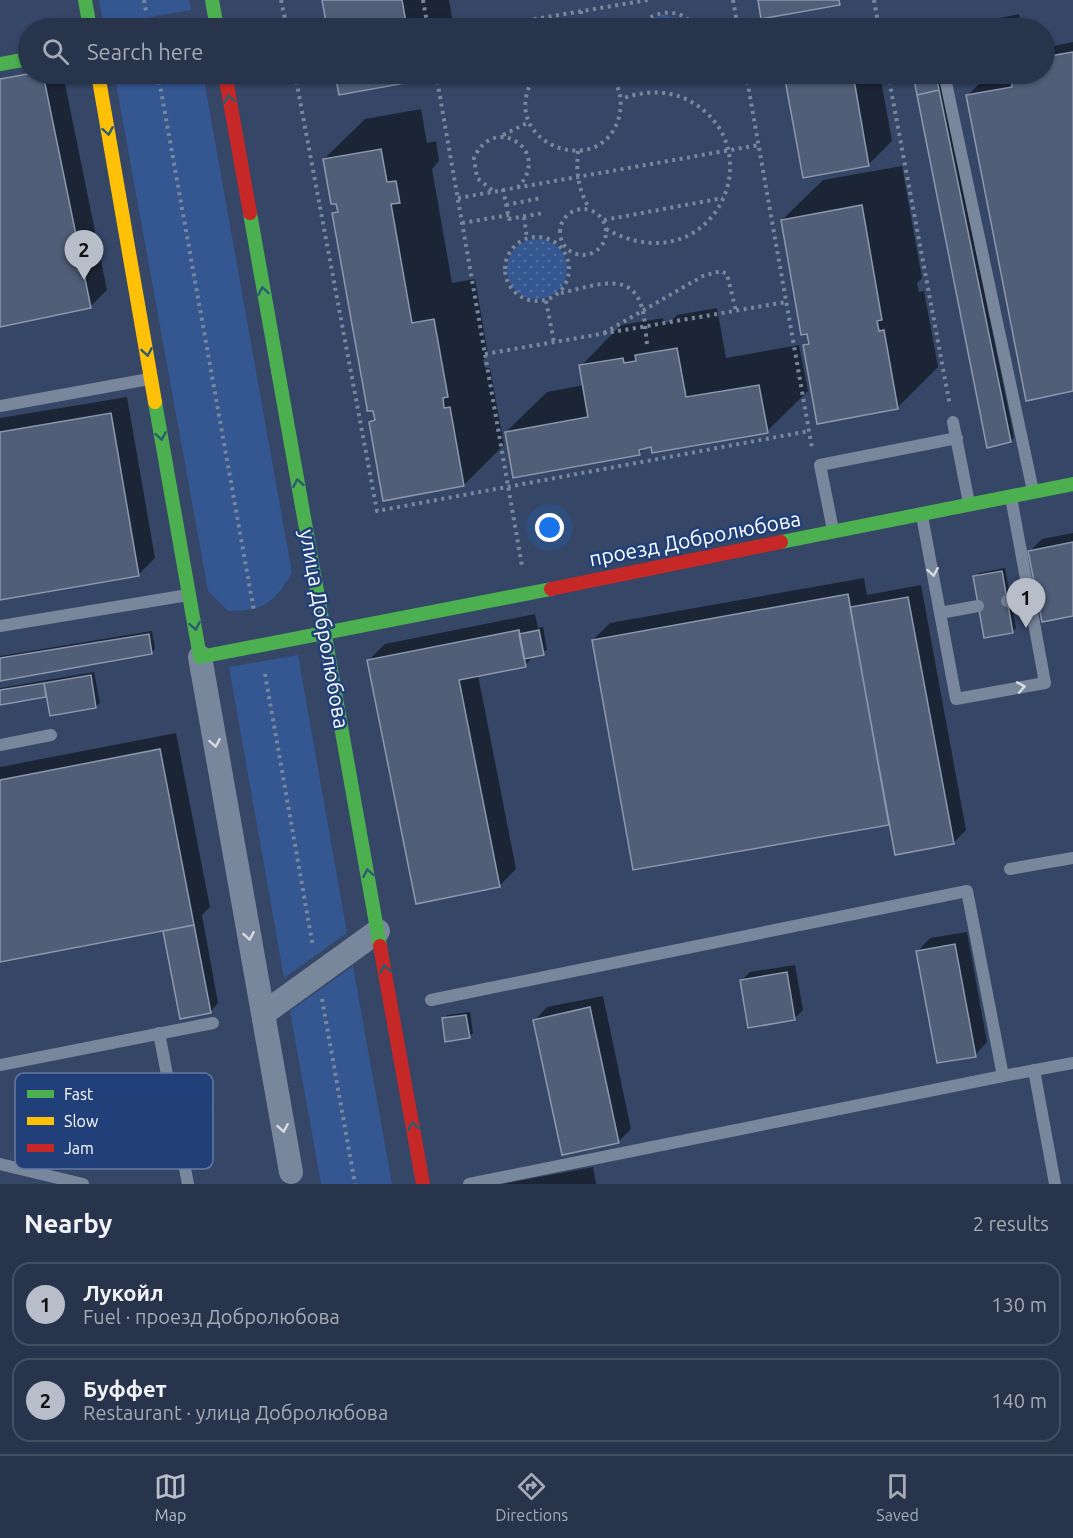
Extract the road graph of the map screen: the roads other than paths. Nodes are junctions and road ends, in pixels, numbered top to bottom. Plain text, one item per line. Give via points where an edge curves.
1 (85, 0) edge
2 (212, 0) edge
3 (88, 18) edge
4 (215, 18) edge
5 (18, 61) edge
6 (0, 64) edge
7 (100, 84) edge
8 (227, 84) edge
9 (946, 84) edge
10 (151, 378) junction
11 (0, 406) edge
12 (953, 422) road end
13 (957, 438) junction
14 (1073, 484) edge
15 (1034, 492) junction
16 (1011, 497) junction
17 (970, 506) junction
18 (922, 514) junction
19 (834, 532) junction
20 (189, 595) junction
21 (1029, 597) junction
22 (1007, 601) dead end
23 (978, 606) dead end
24 (940, 613) junction
25 (0, 626) edge
26 (325, 634) junction
27 (200, 657) junction
28 (51, 735) dead end
29 (0, 745) edge
30 (1073, 858) edge
31 (1010, 869) dead end
32 (378, 931) junction
33 (431, 1000) dead end
34 (263, 1014) junction
35 (213, 1023) dead end
36 (159, 1033) junction
37 (1073, 1063) edge
38 (0, 1065) edge
39 (1034, 1070) junction
40 (167, 1073) edge
41 (1003, 1076) junction
42 (0, 1164) edge
43 (15, 1168) edge
44 (21, 1169) edge
45 (185, 1169) edge
46 (291, 1172) dead end
47 (83, 1184) edge
48 (188, 1184) edge
49 (423, 1184) edge
50 (469, 1184) edge
51 (1055, 1184) edge

1 - 3 street
2 - 4 street
5 - 6 street
7 -> 10 street
26 -> 8 street, улица Добролюбова
9 - 15 lane
10 - 11 lane
10 -> 20 street
12 - 13 lane
13 - 17 lane
13 - 19 lane via 820,465
14 - 15 street, проезд Добролюбова
15 - 16 street, проезд Добролюбова
16 - 17 street, проезд Добролюбова
16 - 21 lane
17 - 18 street, проезд Добролюбова
18 - 19 street, проезд Добролюбова
18 -> 24 lane
19 - 26 street, проезд Добролюбова
20 - 25 lane
20 -> 27 street
21 - 22 lane
24 -> 21 lane via 956,699 990,693 1045,683
23 - 24 lane
26 - 27 street, проезд Добролюбова
32 -> 26 street, улица Добролюбова
27 -> 34 street
28 - 29 lane
30 - 31 lane
32 - 34 street
49 -> 32 street, улица Добролюбова
33 - 41 lane via 967,891
34 -> 46 street
35 - 36 lane
36 - 38 lane
36 - 40 lane
37 - 39 lane
39 - 41 lane
39 - 51 lane
41 - 50 lane
42 - 43 lane
44 - 47 lane
45 - 48 lane

